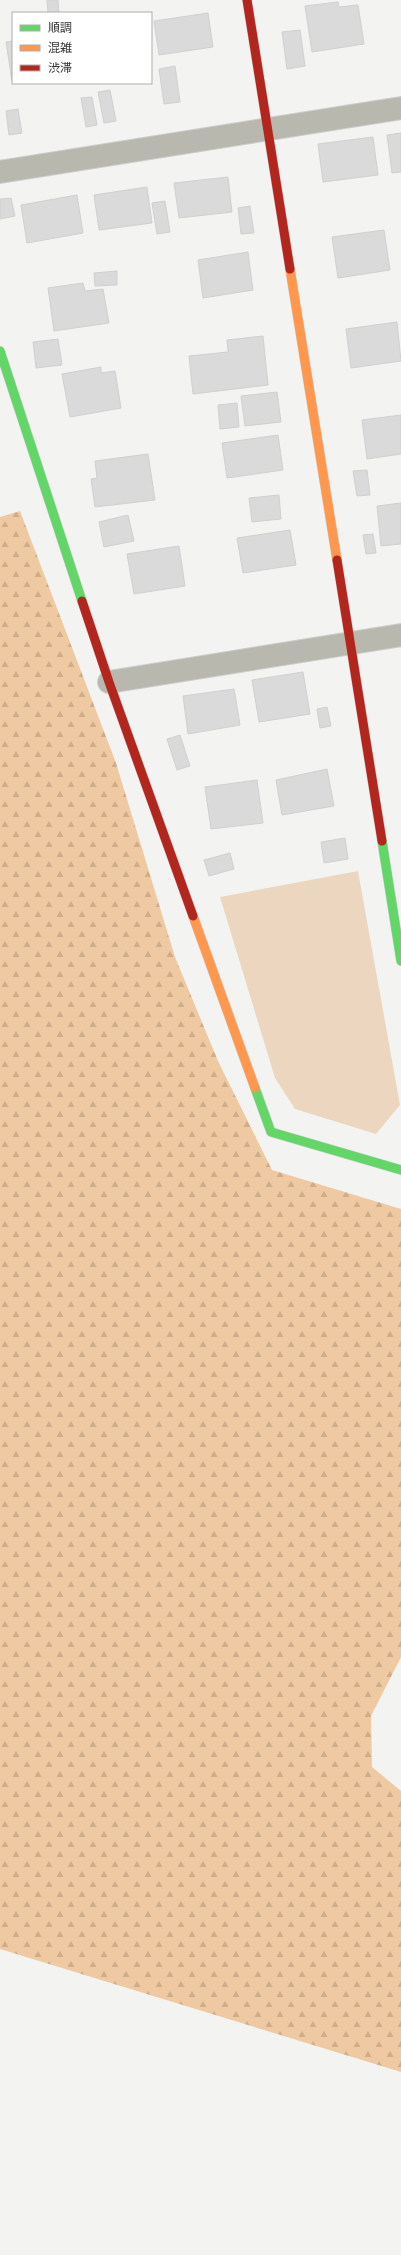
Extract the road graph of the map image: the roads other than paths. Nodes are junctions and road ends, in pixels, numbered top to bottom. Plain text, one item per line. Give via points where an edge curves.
1 (247, 0) edge
2 (401, 108) edge
3 (268, 128) junction
4 (0, 172) edge
5 (0, 351) edge
6 (401, 635) edge
7 (350, 645) junction
8 (109, 682) junction
9 (401, 961) edge
10 (401, 1170) edge

1 - 3 street
2 - 3 street
3 - 4 street
3 - 7 street
5 - 8 street
6 - 7 street
7 - 8 street
7 - 9 street
8 - 10 street via 271,1132

